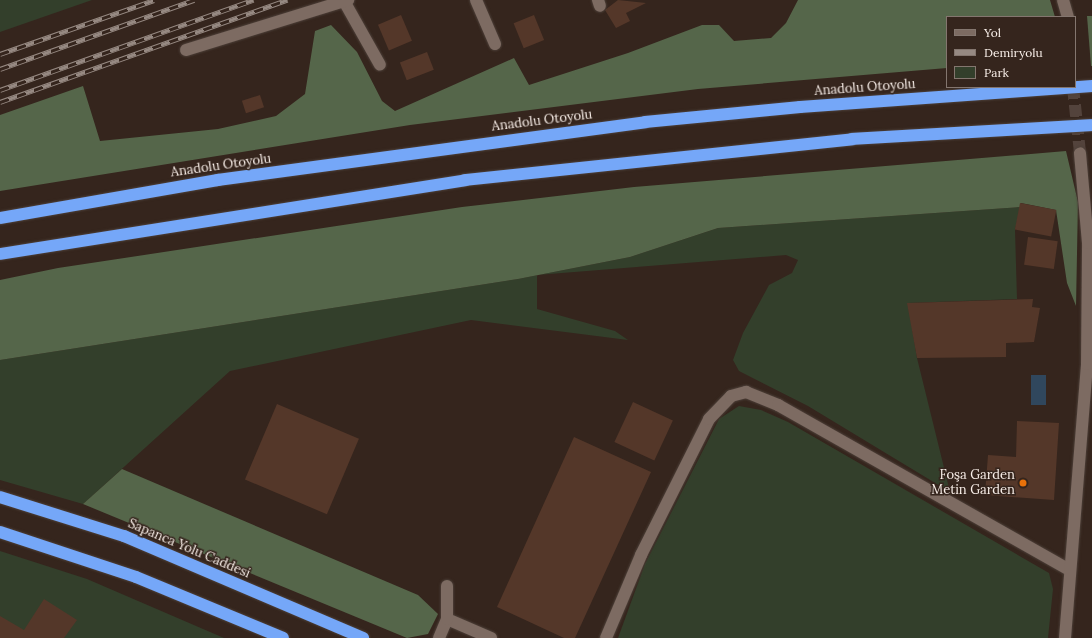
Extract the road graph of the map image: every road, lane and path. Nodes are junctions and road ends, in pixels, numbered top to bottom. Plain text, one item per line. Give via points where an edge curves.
1 (476, 0) edge
2 (1063, 0) edge
3 (346, 1) edge
4 (1068, 16) edge
5 (495, 44) dead end
6 (186, 50) dead end
7 (380, 65) dead end
8 (1092, 86) edge
9 (1076, 87) edge
10 (1064, 88) edge
11 (1092, 125) edge
12 (1080, 153) tunnel mouth
13 (0, 218) edge
14 (1090, 243) edge
15 (0, 254) edge
16 (0, 497) edge
17 (0, 532) edge
18 (1070, 570) junction
19 (447, 586) dead end
20 (446, 619) junction
21 (283, 638) edge
22 (363, 638) edge
23 (438, 638) edge
24 (491, 638) edge
25 (606, 638) edge
26 (1065, 638) edge

1 - 5 street
2 - 4 street
3 - 6 street
3 - 7 street
8 - 9 highway, Anadolu Otoyolu
10 - 13 highway, Anadolu Otoyolu via 808,106 645,122 218,180
11 - 15 highway via 852,139 465,180
12 - 14 street
14 - 18 street via 1087,364
16 - 22 highway, Sapanca Yolu Caddesi via 124,536
17 - 21 highway via 136,577
18 - 25 street via 778,405 746,392 732,396 709,419 641,555
18 - 26 street
19 - 20 street
20 - 23 street
20 - 24 street

